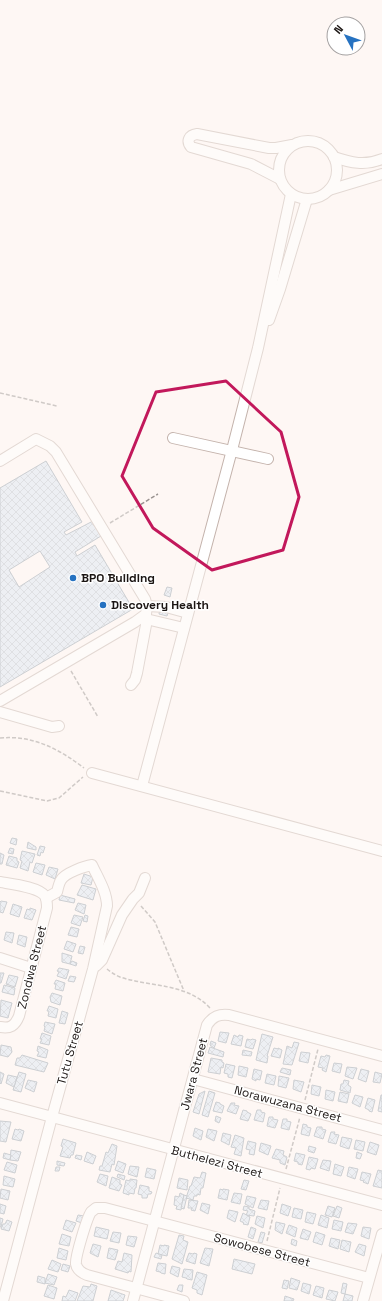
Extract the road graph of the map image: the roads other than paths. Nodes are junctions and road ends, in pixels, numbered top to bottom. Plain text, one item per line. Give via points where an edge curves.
1 (292, 145) junction
2 (334, 157) junction
3 (382, 159) edge
4 (382, 174) edge
5 (280, 179) junction
6 (329, 190) junction
7 (291, 194) junction
8 (307, 199) junction
9 (258, 348) junction
10 (173, 438) dead end
11 (232, 450) junction
12 (268, 459) dead end
13 (0, 461) edge
14 (147, 613) junction
15 (188, 613) junction
16 (184, 628) junction
17 (131, 684) dead end
18 (0, 701) edge
19 (0, 712) edge
20 (59, 726) dead end
21 (92, 773) road end
22 (142, 786) junction
23 (382, 851) edge
24 (146, 878) dead end
25 (0, 882) edge
26 (45, 896) junction
27 (0, 958) edge
28 (96, 966) junction
29 (31, 968) junction
30 (0, 1027) edge
31 (382, 1056) edge
32 (193, 1079) junction
33 (0, 1103) edge
34 (52, 1117) junction
35 (382, 1130) edge
36 (174, 1150) junction
37 (382, 1205) edge
38 (155, 1221) junction
39 (382, 1234) edge
40 (369, 1278) junction
41 (136, 1289) junction
42 (3, 1301) edge
43 (133, 1301) edge
44 (184, 1301) edge
45 (363, 1301) edge

1 - 2 street via 311,140 321,143
1 - 5 street via 280,160
1 - 5 street via 269,148 197,134 192,134 188,140 191,147 251,164
2 - 3 street via 359,164
2 - 6 street via 337,174
4 - 6 street
5 - 7 street via 284,188
6 - 8 street via 319,197
7 - 8 street
7 - 9 street
8 - 9 street via 280,288
9 - 11 street
10 - 11 street
11 - 12 street
11 - 15 street
13 - 14 street via 36,439 56,452 145,600
14 - 15 street via 166,607
14 - 16 street
14 - 17 street via 137,673
14 - 18 street
15 - 16 street
16 - 22 street
19 - 20 street
21 - 22 street
22 - 23 street
24 - 28 street via 139,893 122,915 102,960
25 - 26 street via 37,890
26 - 28 street, Tutu Street via 57,892 61,879 65,876 92,865 107,900
26 - 29 street, Zondwa Street via 47,908
27 - 29 street
28 - 34 street, Tutu Street
29 - 30 street, Zondwa Street via 15,1025
31 - 32 street, Jwara Street via 229,1015 218,1015 213,1017 208,1025
32 - 35 street, Norawuzana Street
32 - 36 street, Jwara Street
33 - 34 street, Buthelezi Street
34 - 36 street, Buthelezi Street
34 - 42 street, Tutu Street
36 - 37 street, Buthelezi Street
36 - 38 street, Jwara Street
38 - 40 street, Sowobese Street
38 - 41 street, Jwara Street
38 - 41 street, Sowobese Street via 96,1208 89,1215 76,1257 80,1271 87,1275
39 - 40 street
40 - 45 street
41 - 43 street, Jwara Street
41 - 44 street

